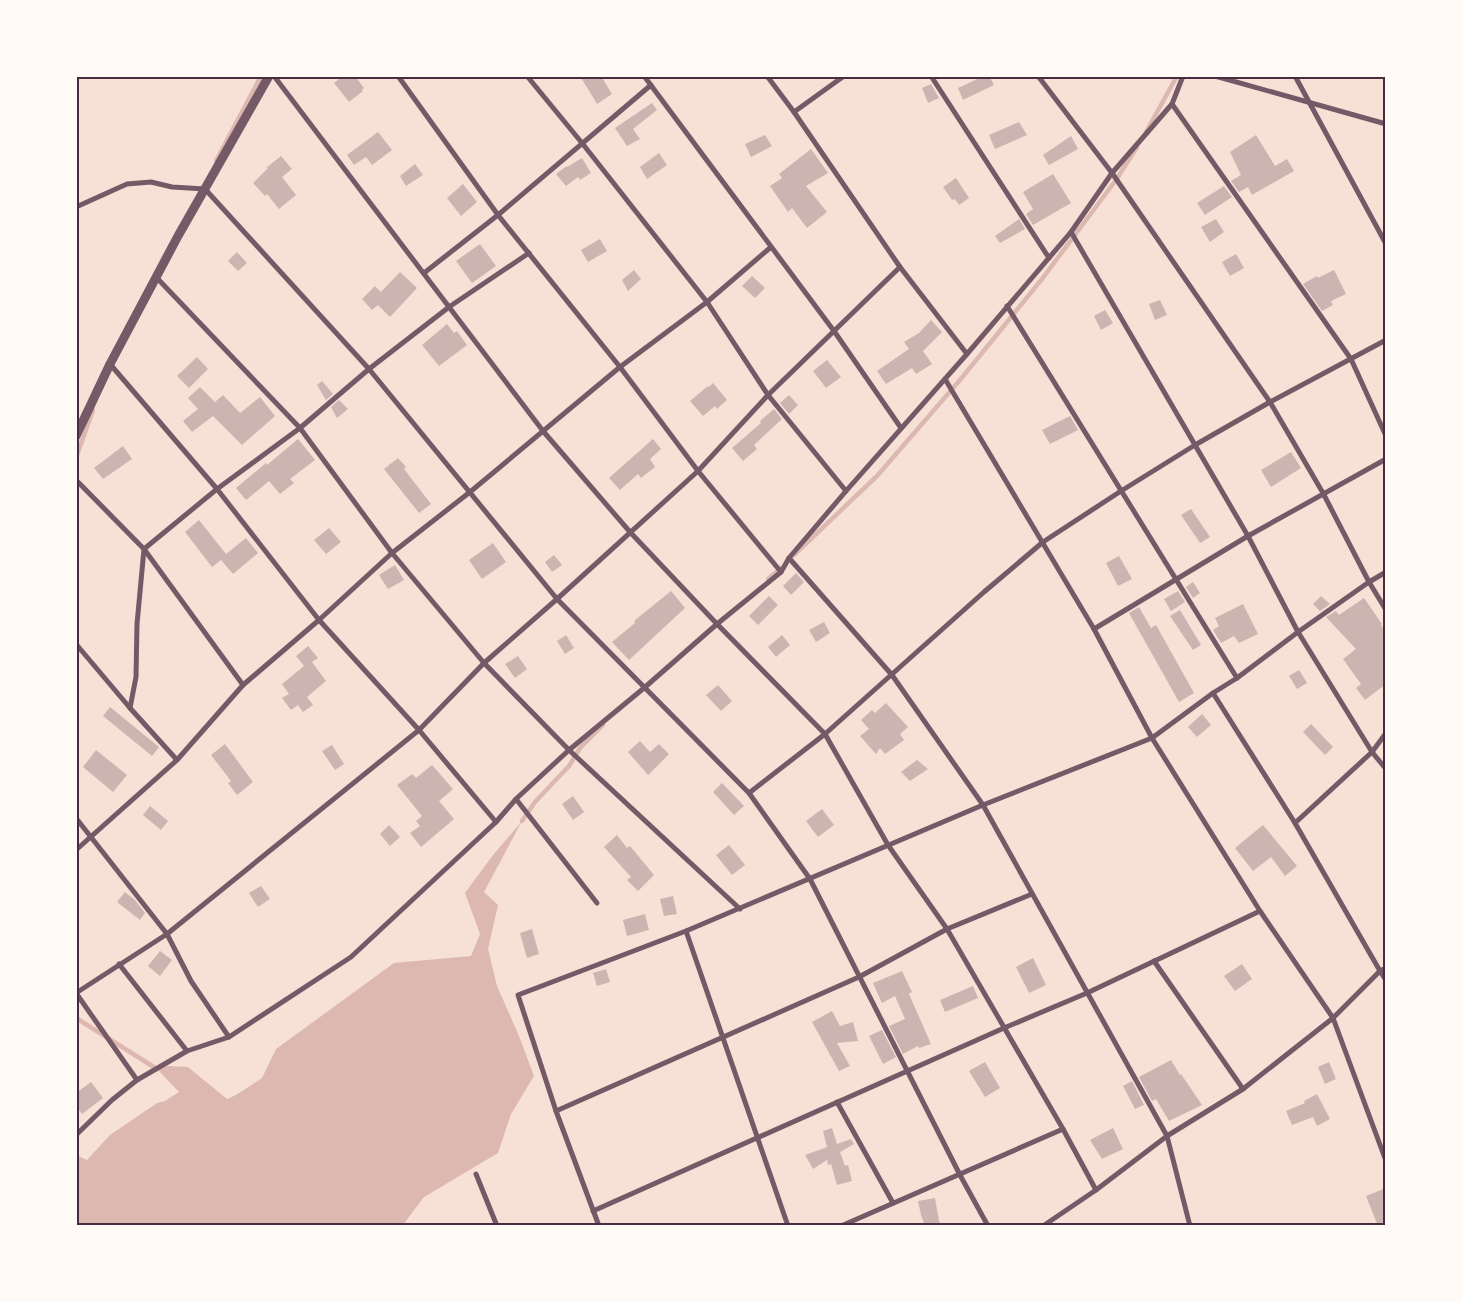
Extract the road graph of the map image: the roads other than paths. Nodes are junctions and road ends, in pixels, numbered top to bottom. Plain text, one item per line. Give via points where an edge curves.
1 (269, 76) edge
2 (274, 76) edge
3 (398, 76) edge
4 (527, 76) edge
5 (644, 76) edge
6 (767, 76) edge
7 (844, 76) edge
8 (931, 76) edge
9 (1038, 76) edge
10 (1183, 76) edge
11 (1215, 76) edge
12 (1295, 76) edge
13 (650, 85) junction
14 (1309, 102) junction
15 (1172, 104) junction
16 (794, 112) junction
17 (1386, 124) edge
18 (582, 143) junction
19 (1112, 173) junction
20 (205, 189) junction
21 (76, 207) edge
22 (498, 215) junction
23 (1071, 232) junction
24 (1386, 244) edge
25 (771, 247) junction
26 (529, 253) junction
27 (1049, 258) junction
28 (900, 267) junction
29 (424, 273) junction
30 (156, 277) junction
31 (707, 302) junction
32 (1007, 306) junction
33 (449, 307) junction
34 (834, 331) junction
35 (1386, 340) edge
36 (967, 354) junction
37 (1351, 359) junction
38 (110, 364) junction
39 (620, 367) junction
40 (369, 369) junction
41 (945, 379) junction
42 (768, 395) junction
43 (1270, 402) junction
44 (300, 428) junction
45 (901, 428) junction
46 (543, 431) junction
47 (76, 436) edge
48 (1386, 436) edge
49 (1195, 445) junction
50 (1386, 459) edge
51 (698, 470) junction
52 (76, 480) edge
53 (217, 489) junction
54 (846, 491) junction
55 (1121, 491) junction
56 (470, 492) junction
57 (1323, 493) junction
58 (630, 532) junction
59 (1248, 536) junction
60 (1043, 542) junction
61 (144, 549) junction
62 (392, 554) junction
63 (789, 558) junction
64 (781, 572) junction
65 (1386, 572) edge
66 (1176, 580) junction
67 (1369, 582) junction
68 (557, 599) junction
69 (1386, 610) edge
70 (318, 620) junction
71 (717, 624) junction
72 (1094, 628) junction
73 (1298, 632) junction
74 (76, 644) edge
75 (484, 662) junction
76 (892, 675) junction
77 (1237, 678) junction
78 (243, 685) junction
79 (644, 688) junction
80 (1213, 693) junction
81 (130, 708) junction
82 (419, 730) junction
83 (1386, 733) edge
84 (825, 734) junction
85 (1152, 738) junction
86 (569, 750) junction
87 (1372, 752) junction
88 (177, 760) junction
89 (1386, 769) edge
90 (749, 793) junction
91 (516, 799) junction
92 (983, 805) junction
93 (76, 818) edge
94 (496, 822) junction
95 (1295, 823) junction
96 (92, 837) junction
97 (888, 845) junction
98 (76, 850) edge
99 (810, 879) junction
100 (1032, 894) junction
101 (598, 903) dead end
102 (740, 909) junction
103 (1260, 911) junction
104 (947, 930) junction
105 (686, 931) junction
106 (167, 934) junction
107 (1154, 961) junction
108 (119, 964) junction
109 (1386, 968) edge
110 (1380, 971) junction
111 (860, 978) junction
112 (1386, 980) edge
113 (76, 993) edge
114 (1087, 993) junction
115 (1333, 1018) junction
116 (1004, 1028) junction
117 (229, 1037) junction
118 (723, 1038) junction
119 (187, 1051) junction
120 (907, 1071) junction
121 (137, 1080) junction
122 (1243, 1089) junction
123 (837, 1102) junction
124 (556, 1111) junction
125 (1063, 1129) junction
126 (76, 1135) edge
127 (1167, 1136) junction
128 (758, 1138) junction
129 (1386, 1161) edge
130 (476, 1174) dead end
131 (960, 1175) junction
132 (1096, 1190) junction
133 (893, 1203) junction
134 (593, 1211) junction
135 (497, 1226) edge
136 (598, 1226) edge
137 (788, 1226) edge
138 (841, 1226) edge
139 (988, 1226) edge
140 (1043, 1226) edge
141 (1190, 1226) edge

1 - 20 street
2 - 29 street
3 - 22 street
4 - 18 street
5 - 13 street
6 - 16 street
7 - 16 street
8 - 27 street
9 - 19 street
10 - 15 street
11 - 14 street
12 - 14 street
13 - 18 street
13 - 25 street
14 - 17 street
14 - 24 street
15 - 19 street
15 - 37 street
16 - 28 street
18 - 22 street
18 - 31 street
19 - 23 street
19 - 43 street
20 - 21 street via 151,182 127,184
20 - 30 street
20 - 40 street
22 - 26 street
22 - 29 street
23 - 27 street
23 - 49 street
25 - 31 street
25 - 34 street
26 - 33 street
26 - 39 street
27 - 32 street
28 - 34 street
28 - 36 street
29 - 33 street
30 - 38 street
30 - 44 street
31 - 39 street
31 - 42 street
32 - 36 street
32 - 55 street
33 - 40 street
33 - 46 street
34 - 42 street
34 - 45 street
35 - 37 street
36 - 41 street
37 - 43 street
37 - 48 street
38 - 47 street
38 - 53 street
39 - 46 street
39 - 51 street
40 - 44 street
40 - 56 street
41 - 45 street
41 - 60 street
42 - 51 street
42 - 54 street
43 - 49 street
43 - 57 street
44 - 53 street
44 - 62 street
45 - 54 street
46 - 56 street
46 - 58 street
49 - 55 street
49 - 59 street
50 - 57 street
51 - 58 street
51 - 64 street
52 - 61 street
53 - 61 street
53 - 70 street
54 - 63 street
55 - 60 street
55 - 66 street
56 - 62 street
56 - 68 street
57 - 59 street
57 - 67 street
58 - 68 street
58 - 71 street
59 - 66 street
59 - 73 street
60 - 72 street
60 - 76 street
61 - 78 street
61 - 81 street via 136,677
62 - 70 street
62 - 75 street
63 - 64 street
63 - 76 street
64 - 71 street
65 - 67 street
66 - 72 street
66 - 77 street
67 - 69 street
67 - 73 street
68 - 75 street
68 - 79 street
70 - 78 street
70 - 82 street
71 - 79 street
71 - 84 street
72 - 85 street
73 - 77 street
73 - 87 street
74 - 81 street
75 - 82 street
75 - 86 street
76 - 84 street
76 - 92 street
77 - 80 street
78 - 88 street
79 - 86 street
79 - 90 street
80 - 85 street
80 - 95 street
81 - 88 street
82 - 94 street
82 - 106 street
83 - 87 street
84 - 90 street
84 - 97 street
85 - 92 street
85 - 103 street
86 - 91 street
86 - 102 street
87 - 89 street
87 - 95 street
88 - 96 street
90 - 99 street
91 - 94 street
91 - 101 street
92 - 97 street
92 - 100 street
93 - 96 street
94 - 117 street via 351,957
95 - 110 street
96 - 98 street
96 - 106 street
97 - 99 street
97 - 104 street
99 - 102 street
99 - 111 street
100 - 104 street
100 - 114 street
102 - 105 street
103 - 107 street
103 - 115 street
104 - 111 street
104 - 116 street
105 - 118 street
105 - 124 street via 518,995
106 - 108 street
106 - 117 street via 191,981
107 - 114 street
107 - 122 street
108 - 113 street
108 - 119 street
109 - 110 street
110 - 112 street
110 - 115 street
111 - 118 street
111 - 120 street
113 - 121 street
114 - 116 street
114 - 127 street
115 - 122 street
115 - 129 street
116 - 120 street
116 - 125 street
117 - 119 street
118 - 124 street
118 - 128 street
119 - 121 street
120 - 123 street
120 - 131 street
121 - 126 street
122 - 127 street
123 - 128 street
123 - 133 street
124 - 134 street
125 - 131 street
125 - 132 street
127 - 132 street
127 - 141 street
128 - 134 street
128 - 137 street
130 - 135 street
131 - 133 street
131 - 139 street
132 - 140 street
133 - 138 street
134 - 136 street

